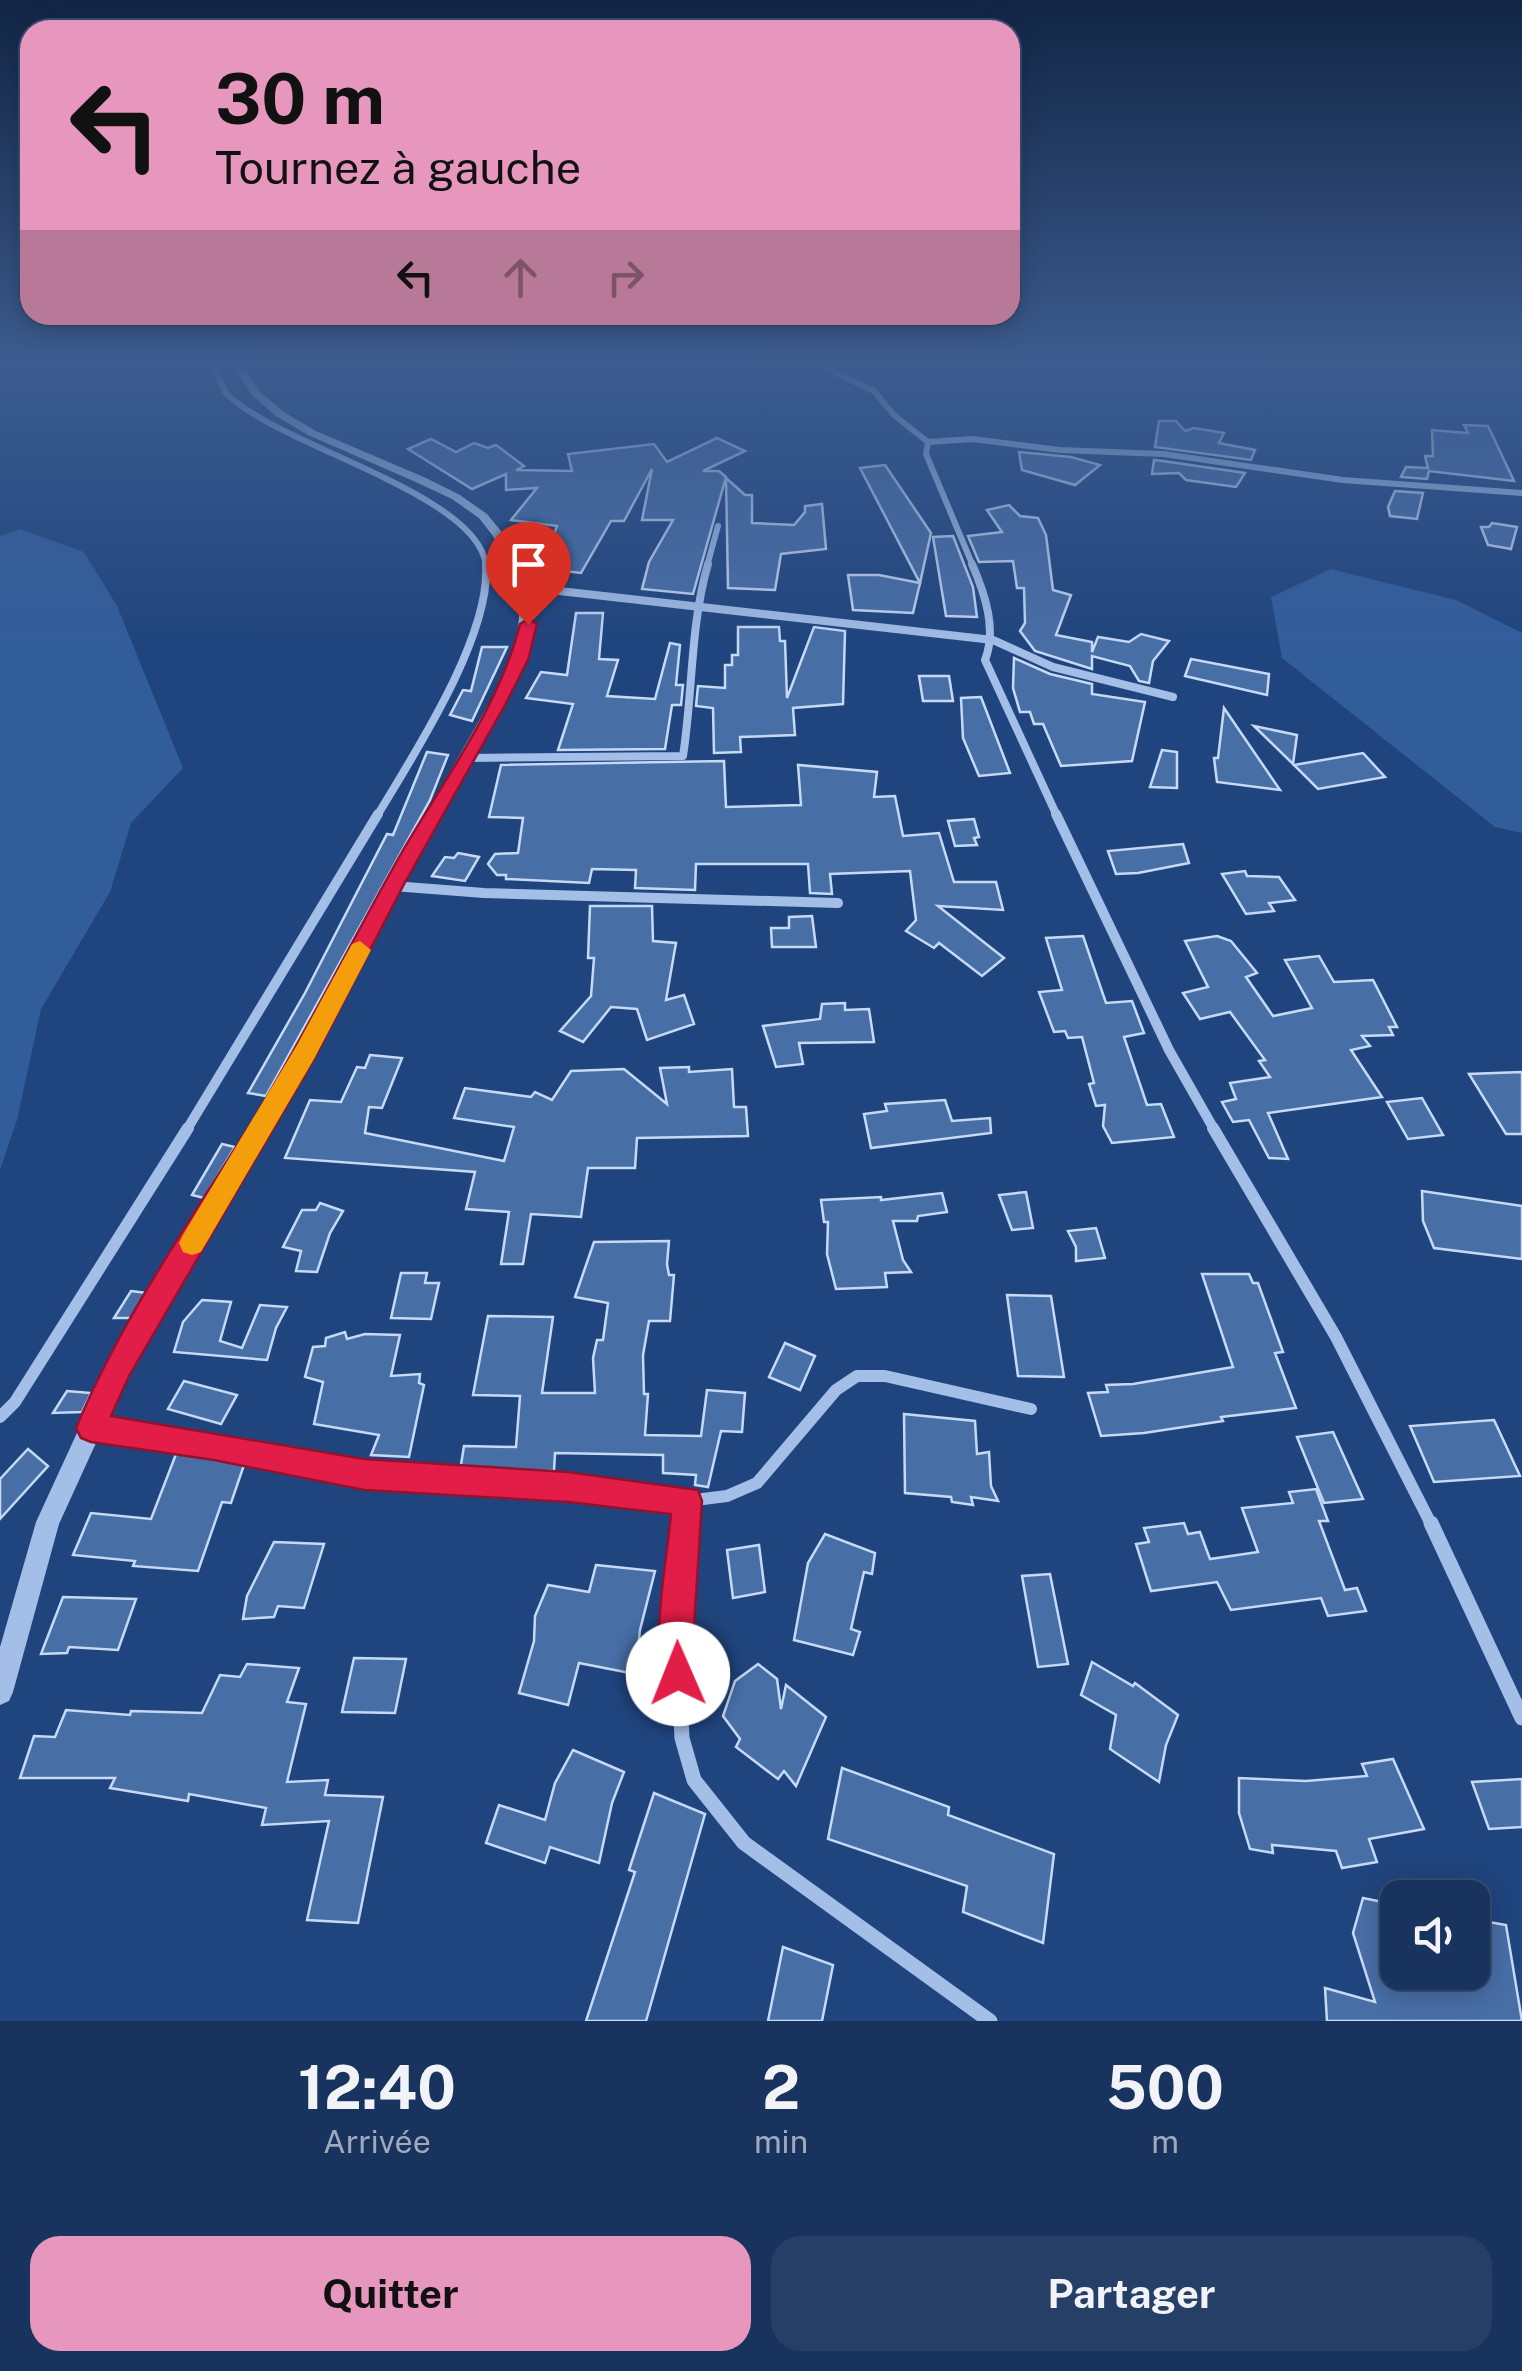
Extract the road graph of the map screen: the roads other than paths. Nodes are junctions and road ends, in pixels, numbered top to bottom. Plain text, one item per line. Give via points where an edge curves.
1 (350, 460) edge
2 (382, 460) edge
3 (929, 460) edge
4 (1207, 460) edge
5 (1522, 494) edge
6 (718, 526) dead end
7 (524, 587) junction
8 (696, 606) junction
9 (993, 640) junction
10 (1173, 697) dead end
11 (467, 758) junction
12 (393, 886) junction
13 (838, 902) dead end
14 (1030, 1409) dead end
15 (0, 1417) edge
16 (91, 1428) junction
17 (687, 1501) junction
18 (0, 1692) edge
19 (1522, 1718) edge
20 (990, 2021) edge

1 - 15 street via 444,510 475,535 486,560 482,594 450,691 134,1217
2 - 7 street via 476,510 495,529
3 - 9 street via 981,584
4 - 5 street via 1343,480
6 - 8 street
7 - 8 street
7 - 11 street via 528,624 520,660
8 - 9 street
8 - 11 street via 683,756
9 - 10 street via 1052,666
9 - 19 street via 985,660 1170,1051 1334,1334
11 - 12 street
12 - 13 street
12 - 16 street via 297,1067 119,1366
14 - 17 street via 885,1376 857,1376 836,1390 757,1483 727,1496
16 - 17 street via 364,1474
16 - 18 street via 48,1522
17 - 20 street via 677,1643 682,1738 694,1780 744,1843

